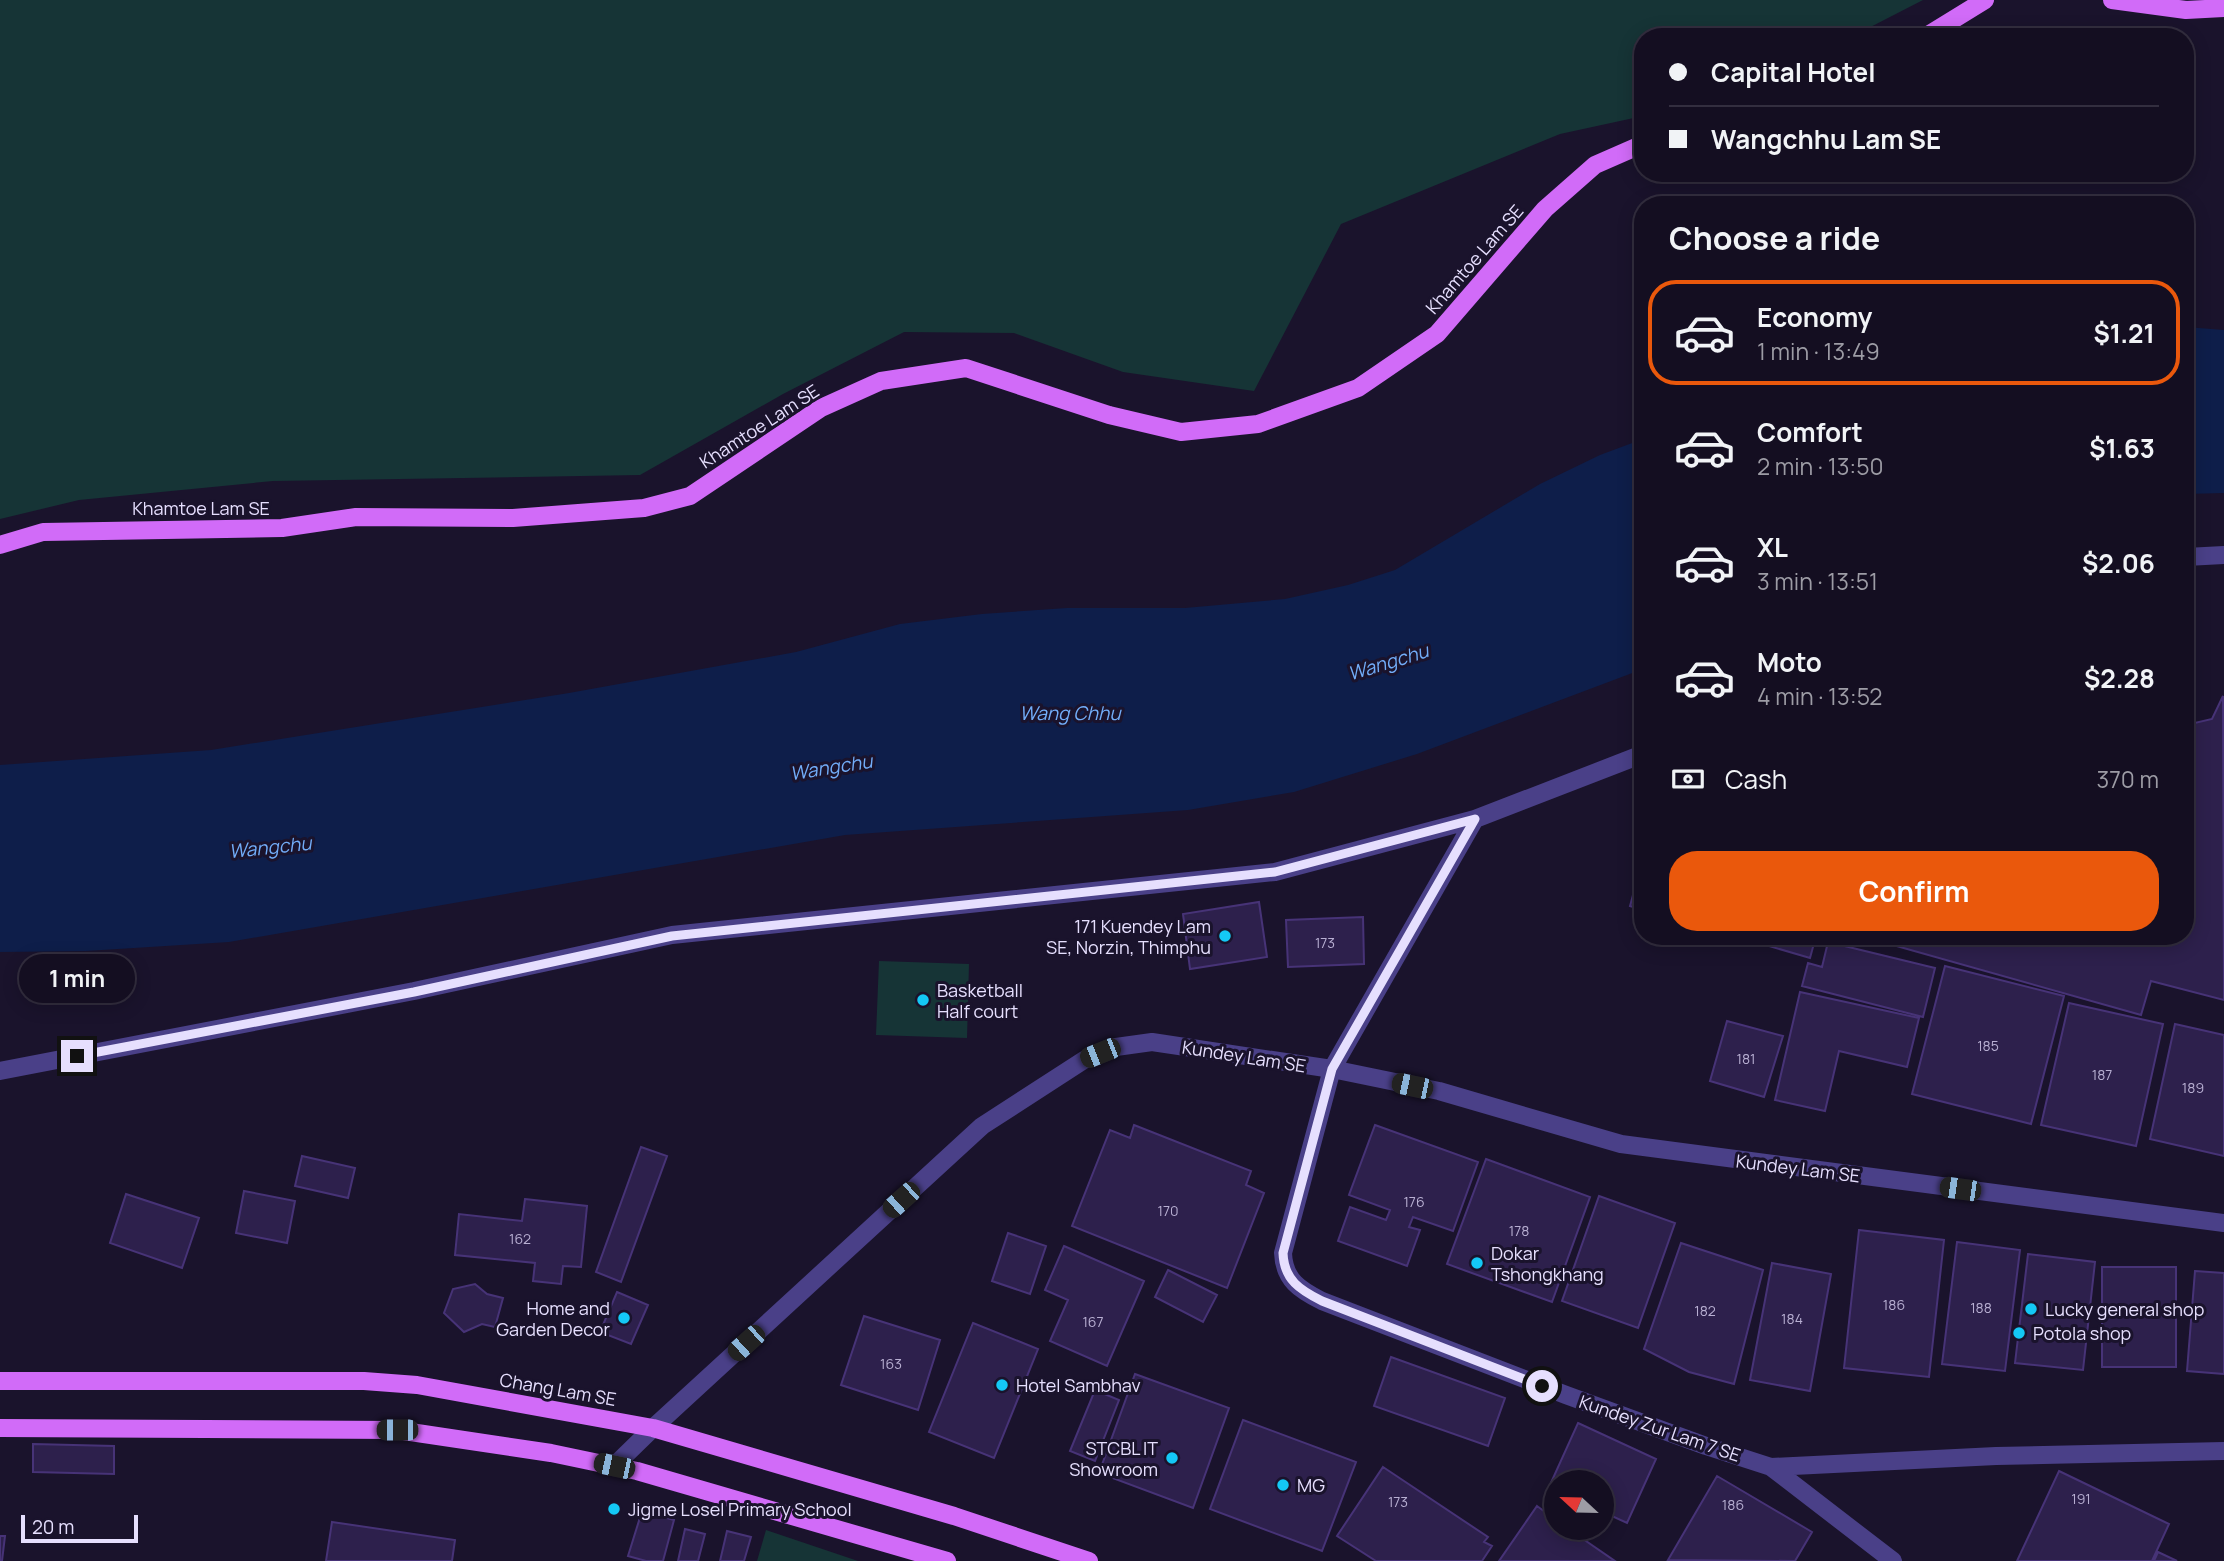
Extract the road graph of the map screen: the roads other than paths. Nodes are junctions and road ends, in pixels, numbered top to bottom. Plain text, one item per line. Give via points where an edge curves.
1 (1985, 0) edge
2 (2112, 0) edge
3 (2224, 8) edge
4 (1940, 28) edge
5 (1634, 148) edge
6 (0, 545) edge
7 (2224, 555) edge
8 (2194, 557) edge
9 (1634, 757) edge
10 (1475, 819) junction
11 (1332, 1069) junction
12 (0, 1071) edge
13 (2224, 1223) edge
14 (0, 1381) edge
15 (0, 1428) edge
16 (653, 1428) junction
17 (2224, 1451) edge
18 (614, 1466) junction
19 (1771, 1467) junction
20 (947, 1561) edge
21 (1089, 1561) edge
22 (1894, 1561) edge

1 - 4 main road
2 - 3 main road via 2186,10
5 - 6 main road, Khamtoe Lam SE via 1595,165 1545,209 1437,334 1358,388 1258,424 1181,432 1109,415 965,368 881,381 821,408 690,496 644,508 513,518 356,517 282,528 43,532
7 - 8 street
9 - 10 street
10 - 11 street, Kundey Zur Lam 7 SE
10 - 12 street via 1275,872 672,936 414,992
11 - 13 street, Kundey Lam SE via 1439,1091 1621,1144
11 - 16 street, Kundey Lam SE via 1152,1042 1116,1047 1084,1060 982,1126
11 - 19 street, Kundey Zur Lam 7 SE via 1283,1253 1284,1267 1301,1290 1566,1395
14 - 16 main road, Chang Lam SE via 364,1381 417,1385
15 - 18 main road via 397,1430
16 - 18 street, Kundey Lam SE
16 - 21 main road, Chang Lam SE via 954,1516
17 - 19 street, Kundey Zur Lam 7 SE
18 - 20 main road
19 - 22 street

